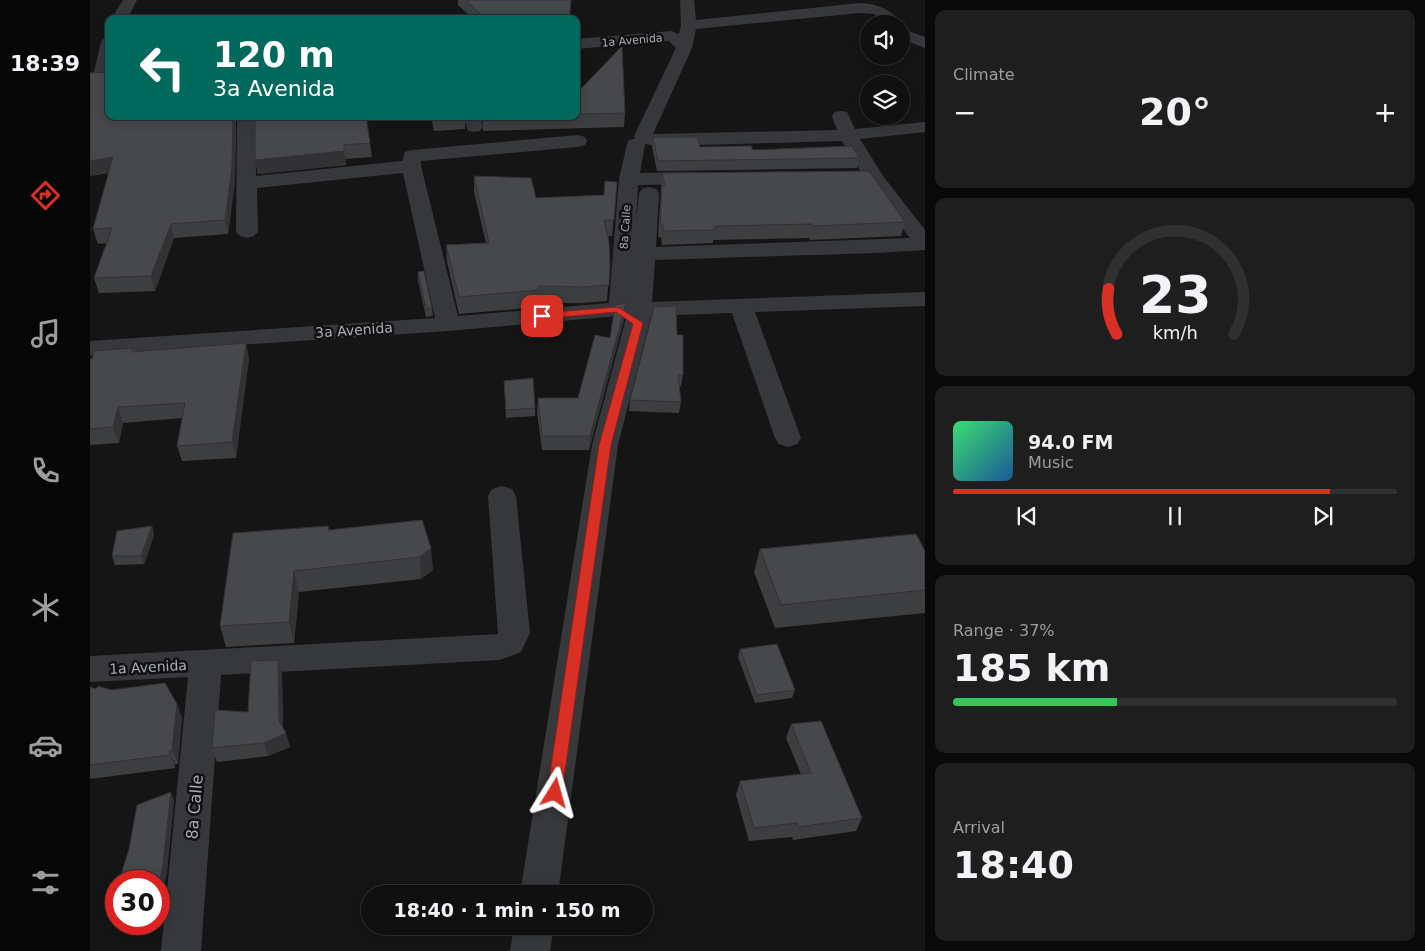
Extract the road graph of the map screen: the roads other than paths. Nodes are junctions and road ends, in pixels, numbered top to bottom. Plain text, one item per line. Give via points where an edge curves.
1 (130, 0) edge
2 (687, 0) edge
3 (121, 15) edge
4 (888, 15) edge
5 (689, 25) junction
6 (910, 37) edge
7 (925, 43) edge
8 (580, 44) edge
9 (684, 48) junction
10 (105, 57) edge
11 (100, 75) edge
12 (246, 120) edge
13 (844, 126) junction
14 (918, 128) edge
15 (578, 141) dead end
16 (642, 141) junction
17 (925, 148) edge
18 (411, 166) junction
19 (848, 175) edge
20 (873, 176) junction
21 (722, 178) edge
22 (629, 179) junction
23 (247, 183) junction
24 (649, 193) dead end
25 (247, 232) dead end
26 (644, 254) junction
27 (925, 299) edge
28 (741, 306) junction
29 (632, 314) junction
30 (448, 324) junction
31 (90, 348) edge
32 (788, 438) dead end
33 (502, 496) dead end
34 (206, 664) junction
35 (90, 669) edge
36 (540, 885) edge
37 (533, 935) edge
38 (181, 951) edge
39 (530, 951) edge

1 - 3 street
2 - 5 street, 8a Calle
4 - 5 street via 860,8
5 - 9 street, 8a Calle
6 - 7 street
8 - 9 street, 1a Avenida via 671,36
9 - 16 street, 8a Calle
10 - 11 street
12 - 23 street
13 - 14 street
13 - 16 street
13 - 20 street
14 - 17 street
15 - 18 street via 414,154
16 - 22 street, 8a Calle
18 - 23 street
18 - 30 street
19 - 20 street
20 - 26 street via 922,239 922,244
21 - 22 street
22 - 29 street, 8a Calle via 620,306
23 - 25 street
24 - 26 street
26 - 29 street
27 - 28 street, 3a Avenida
28 - 29 street, 3a Avenida
28 - 32 street
29 - 30 street, 3a Avenida
29 - 36 street via 605,445
30 - 31 street, 3a Avenida
33 - 34 street, 1a Avenida via 514,633 510,643 500,647
34 - 35 street, 1a Avenida
34 - 38 street, 8a Calle
37 - 39 street

